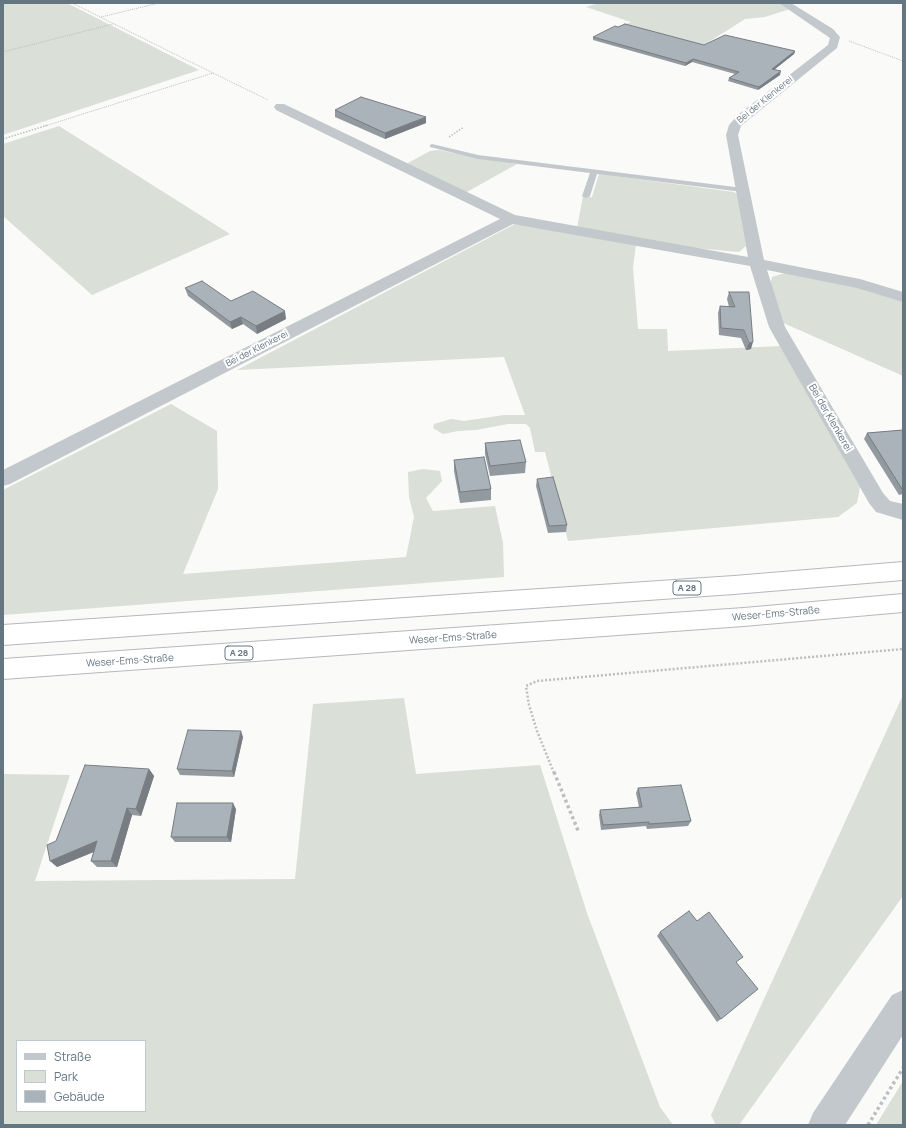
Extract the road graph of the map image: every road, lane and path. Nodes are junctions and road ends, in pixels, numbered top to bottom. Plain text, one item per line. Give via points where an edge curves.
1 (72, 3) edge
2 (159, 3) edge
3 (784, 3) edge
4 (100, 17) junction
5 (114, 24) junction
6 (834, 37) junction
7 (3, 52) edge
8 (903, 61) edge
9 (212, 73) junction
10 (280, 107) joint
11 (3, 139) edge
12 (432, 146) dead end
13 (594, 172) junction
14 (743, 190) junction
15 (586, 196) dead end
16 (511, 219) junction
17 (757, 263) junction
18 (903, 297) edge
19 (3, 480) edge
20 (903, 512) edge
21 (903, 571) edge
22 (903, 603) edge
23 (3, 634) edge
24 (903, 649) edge
25 (3, 669) edge
26 (579, 833) dead end
27 (903, 1006) edge
28 (903, 1068) edge
29 (825, 1125) edge
30 (868, 1125) edge

1 - 4 path
2 - 4 path
3 - 6 street
4 - 5 path
5 - 7 path
5 - 9 path
6 - 8 path
6 - 14 street, Bei der Klenkerei via 833,46 735,125 732,135
9 - 10 path
9 - 11 path
10 - 16 street
12 - 13 lane via 478,157
13 - 14 lane
13 - 15 lane
14 - 17 street, Bei der Klenkerei
16 - 17 street
16 - 19 street, Bei der Klenkerei
17 - 18 street via 860,284
17 - 20 street, Bei der Klenkerei via 776,327 872,491 883,507
21 - 23 highway, A 28 via 678,589
22 - 25 highway, Weser-Ems-Straße / A 28 via 736,618
24 - 26 path via 537,681 526,686 537,731
27 - 29 street
28 - 30 path

